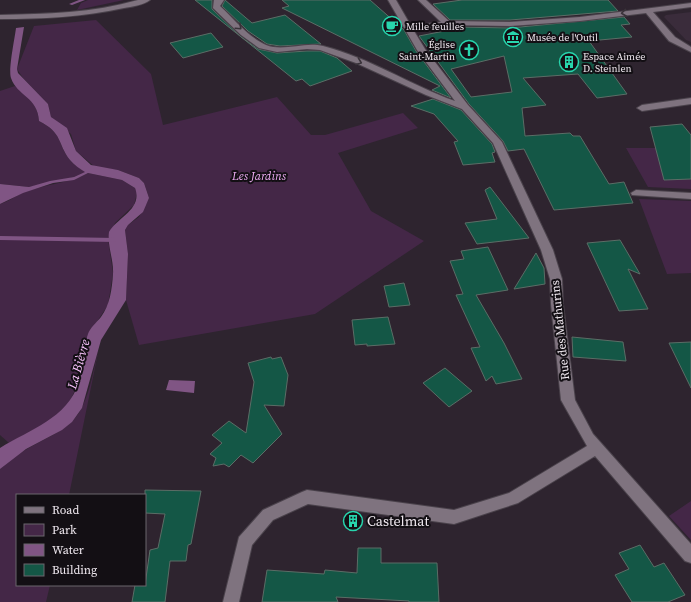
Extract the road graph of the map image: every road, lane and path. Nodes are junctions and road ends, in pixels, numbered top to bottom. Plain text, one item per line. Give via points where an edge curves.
1 (146, 0) edge
2 (220, 0) edge
3 (392, 0) edge
4 (422, 0) edge
5 (691, 5) edge
6 (648, 10) junction
7 (0, 17) edge
8 (447, 23) junction
9 (410, 29) junction
10 (691, 50) edge
11 (691, 101) edge
12 (465, 107) junction
13 (642, 108) dead end
14 (636, 193) dead end
15 (691, 196) edge
16 (596, 448) junction
17 (691, 556) edge
18 (231, 602) edge

1 - 7 street via 121,8 80,14
2 -> 12 street via 216,6 255,42 263,46 271,49 321,48 378,70 447,102
3 - 9 street, Rue des Mathurins
4 - 8 street
5 - 6 street
6 -> 8 street via 580,19 510,24
6 - 10 street via 672,40
8 - 9 street
9 - 12 street, Rue des Mathurins via 421,50
11 - 13 street
12 - 16 street, Rue des Mathurins via 497,142 547,250 556,279 568,400
14 - 15 street
16 - 17 street, Rue des Mathurins
16 - 18 street via 513,498 454,517 306,497 268,515 245,542

